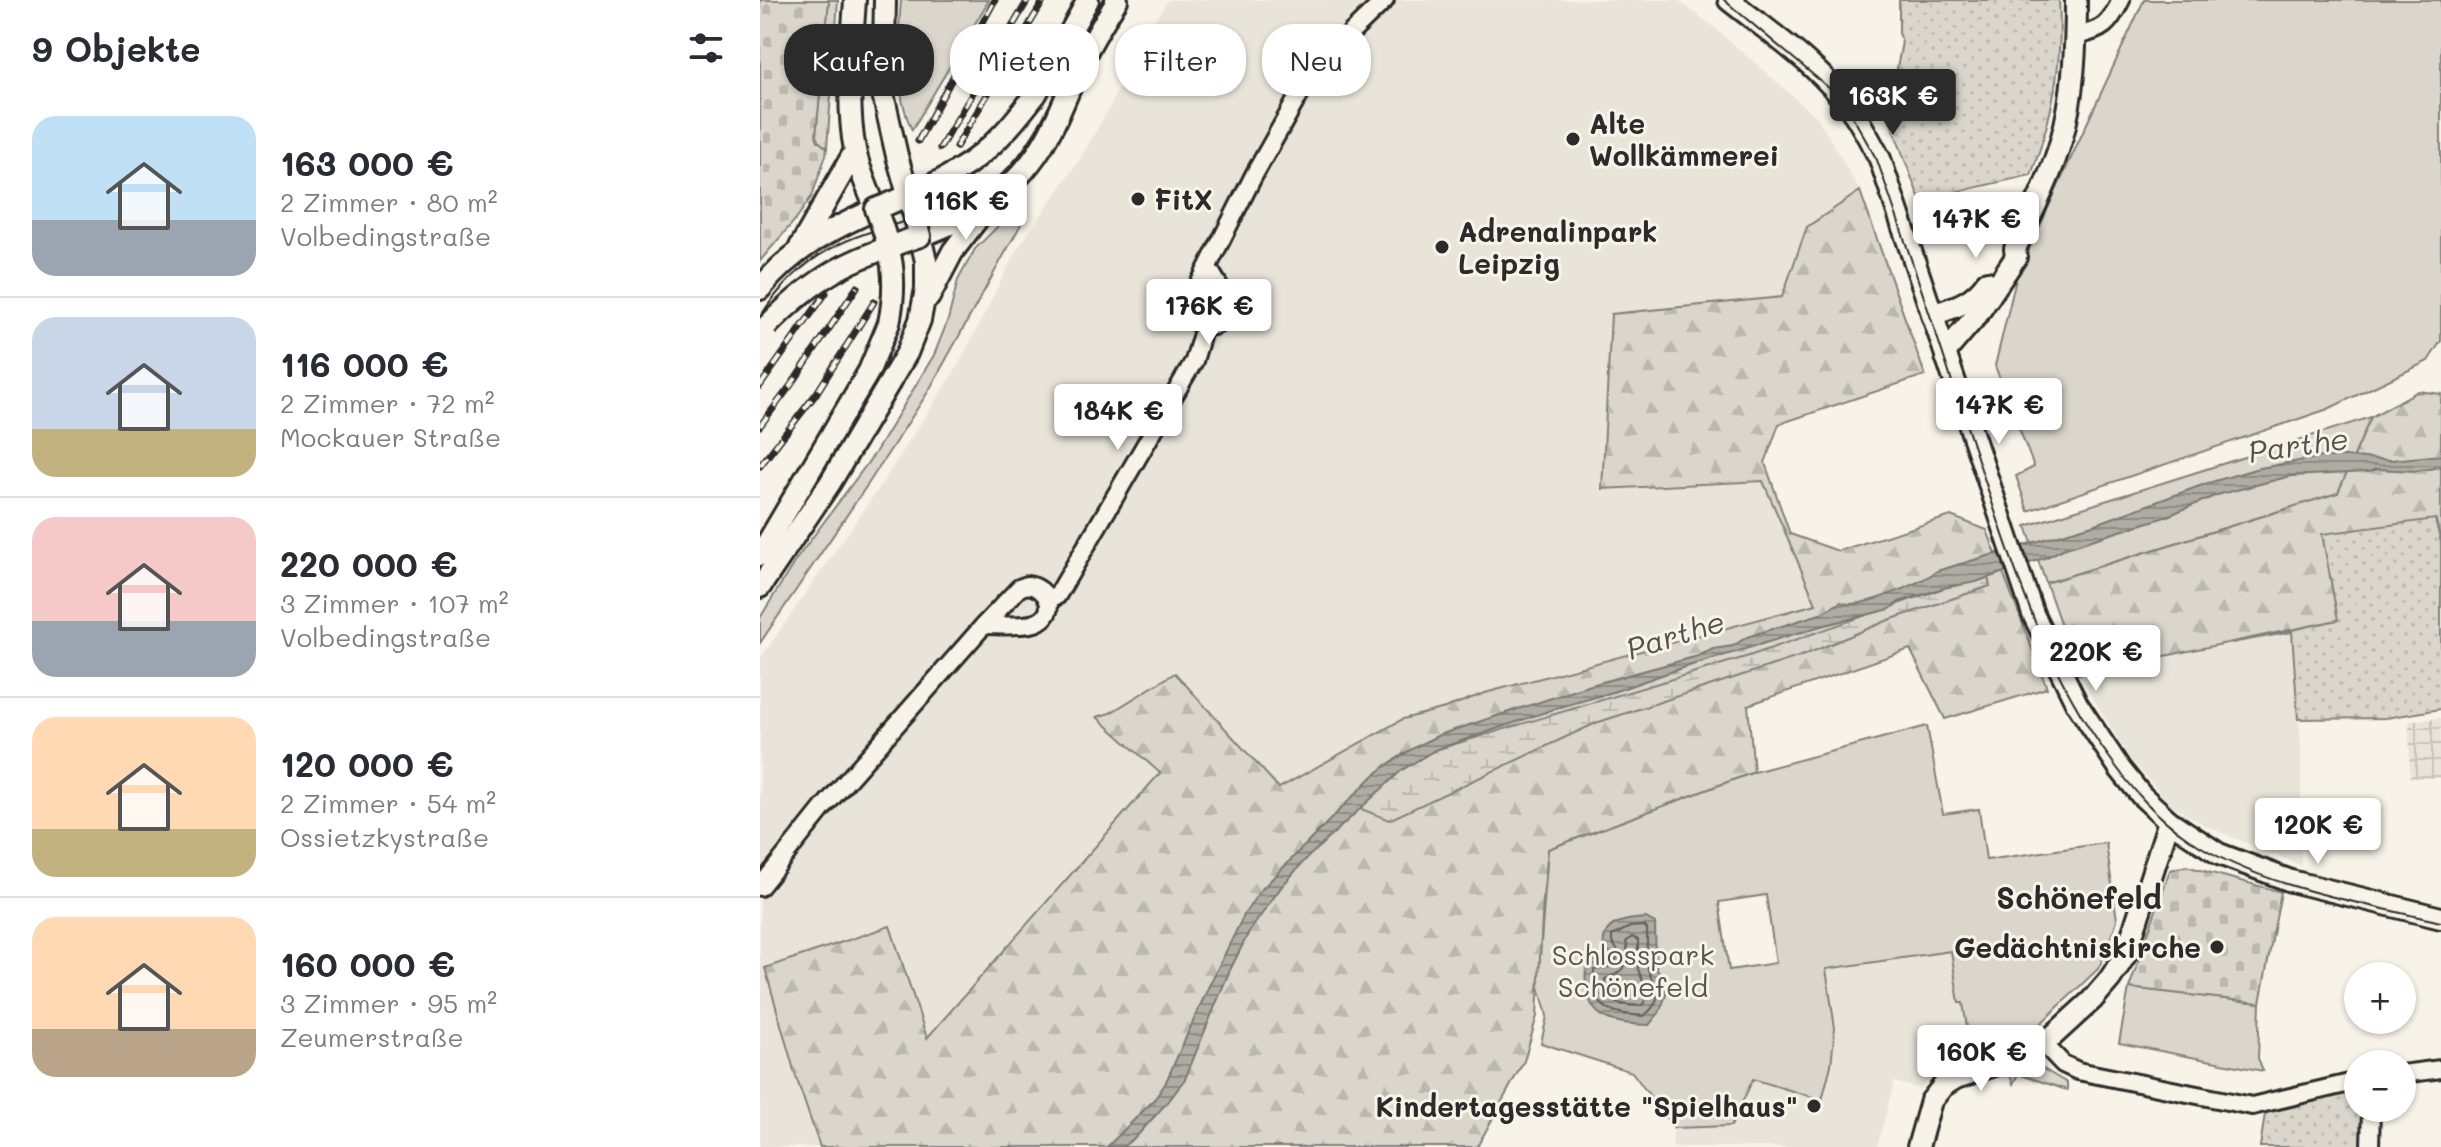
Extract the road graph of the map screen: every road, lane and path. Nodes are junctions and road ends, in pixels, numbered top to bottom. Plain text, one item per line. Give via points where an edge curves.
1 (855, 0) edge
2 (885, 0) edge
3 (1088, 0) edge
4 (1117, 0) edge
5 (1385, 0) edge
6 (1729, 0) edge
7 (2076, 0) edge
8 (2121, 0) edge
9 (2076, 36) junction
10 (855, 151) junction
11 (908, 195) junction
12 (989, 203) junction
13 (876, 209) junction
14 (920, 236) junction
15 (888, 246) junction
16 (2015, 249) junction
17 (798, 250) junction
18 (1208, 267) junction
19 (760, 289) edge
20 (921, 314) junction
21 (1932, 315) junction
22 (1204, 327) junction
23 (763, 330) edge
24 (1946, 357) junction
25 (760, 555) edge
26 (760, 587) edge
27 (1048, 598) junction
28 (984, 625) junction
29 (2169, 821) junction
30 (760, 887) edge
31 (2441, 918) edge
32 (2044, 1044) junction
33 (2441, 1069) edge
34 (2416, 1072) edge
35 (2344, 1084) edge
36 (2371, 1122) edge
37 (1918, 1147) edge
38 (2370, 1147) edge

1 - 10 main road
2 - 11 main road, bridge via 883,94
3 - 11 main road, bridge via 1036,94 996,140 970,163
4 - 12 main road via 1033,161
5 - 18 street via 1328,55 1303,88
6 - 21 main road via 1811,66 1853,113 1880,159
7 - 9 main road
8 - 9 street via 2112,20
9 - 16 main road via 2061,140
10 - 13 main road
10 - 17 main road
11 - 13 main road, bridge
11 - 14 main road, bridge
12 - 14 main road
12 - 20 main road via 953,251
13 - 15 main road, bridge
13 - 17 main road
14 - 15 main road, bridge
14 - 20 main road via 927,275
15 - 23 main road, bridge via 817,280
15 - 25 main road, bridge via 894,288 889,323 869,371
16 - 21 main road via 1975,298
16 - 24 main road via 2011,265
17 - 19 main road
18 - 22 street via 1189,308 1191,317
18 - 22 street via 1228,308 1220,323
20 - 26 main road via 907,353
21 - 24 main road
22 - 27 street via 1187,374 1057,596
24 - 29 main road via 2045,643 2120,769
27 - 28 street via 1040,621
27 - 28 street via 1036,586 1019,588
28 - 30 street
29 - 31 main road via 2219,854 2256,870
29 - 32 main road via 2126,954 2092,1000
32 - 35 street via 2078,1071 2252,1106
32 - 37 main road via 1943,1086 1931,1101
33 - 34 street
36 - 38 street

